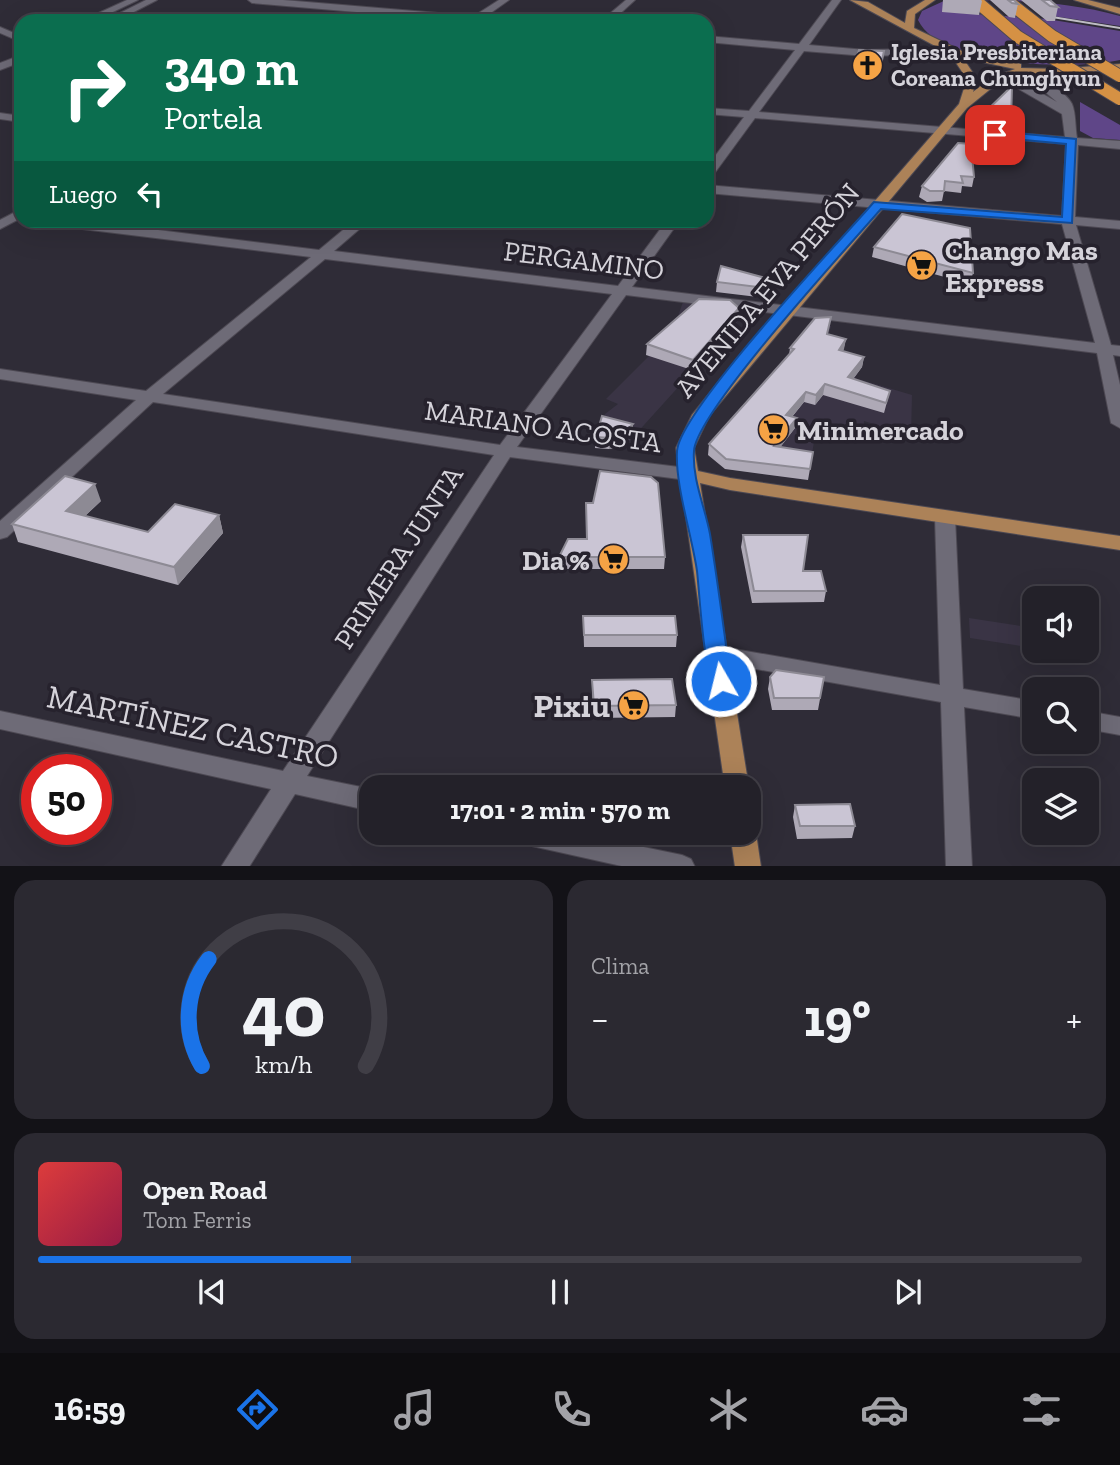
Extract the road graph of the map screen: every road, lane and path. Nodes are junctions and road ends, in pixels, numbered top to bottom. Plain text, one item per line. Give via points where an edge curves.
1 (134, 0) edge
2 (153, 0) edge
3 (252, 0) edge
4 (395, 0) edge
5 (505, 0) edge
6 (631, 0) edge
7 (837, 0) edge
8 (854, 0) edge
9 (932, 0) edge
10 (975, 0) edge
11 (1006, 0) edge
12 (1078, 0) edge
13 (1102, 0) edge
14 (268, 1) edge
15 (1117, 10) edge
16 (375, 11) junction
17 (102, 14) edge
18 (122, 14) edge
19 (370, 14) edge
20 (408, 14) edge
21 (483, 14) edge
22 (614, 14) edge
23 (912, 29) junction
24 (714, 41) edge
25 (803, 48) junction
26 (953, 51) junction
27 (891, 52) junction
28 (1120, 67) edge
29 (1054, 70) junction
30 (1120, 76) edge
31 (1120, 99) edge
32 (963, 106) junction
33 (714, 112) edge
34 (1067, 112) dead end
35 (750, 115) junction
36 (944, 130) junction
37 (1072, 142) junction
38 (1120, 145) edge
39 (714, 165) edge
40 (714, 190) edge
41 (878, 205) junction
42 (14, 216) edge
43 (1068, 221) junction
44 (0, 225) edge
45 (1120, 225) edge
46 (107, 228) edge
47 (354, 228) edge
48 (668, 228) edge
49 (323, 254) junction
50 (621, 290) junction
51 (785, 310) junction
52 (1112, 350) edge
53 (0, 374) edge
54 (150, 396) junction
55 (1120, 423) edge
56 (505, 451) junction
57 (687, 474) junction
58 (945, 517) junction
59 (0, 532) edge
60 (1120, 543) edge
61 (717, 654) junction
62 (950, 694) junction
63 (1022, 708) edge
64 (0, 720) edge
65 (1099, 722) edge
66 (1120, 726) edge
67 (735, 775) edge
68 (289, 783) junction
69 (359, 798) edge
70 (581, 845) edge
71 (745, 845) edge
72 (234, 866) edge
73 (682, 866) edge
74 (748, 866) edge
75 (959, 866) edge

1 - 17 street
2 - 18 street
3 - 14 street
4 - 16 street
5 - 21 street
6 - 22 street
7 - 25 street
8 - 23 main road
9 - 23 main road via 910,13
10 - 31 highway, bridge via 1018,37
11 - 30 highway, bridge via 1035,24
12 - 15 main road
13 - 15 main road
14 - 16 street
16 - 19 street
16 - 20 street
23 - 26 main road
23 - 27 street via 907,42
24 - 25 street
25 - 27 street
25 - 35 street
26 - 27 street
26 - 29 main road via 1001,64
26 - 32 main road, AVENIDA EVA PERÓN via 972,79
28 - 29 main road
29 - 32 main road, AVENIDA EVA PERÓN via 1000,74
32 - 36 main road, AVENIDA EVA PERÓN
33 - 35 street
34 - 37 street
35 - 36 street
35 - 39 street
36 - 37 street
36 - 41 main road, AVENIDA EVA PERÓN
37 - 38 street
37 - 43 street
40 - 41 street
41 - 43 street
41 - 51 main road, AVENIDA EVA PERÓN
42 - 44 street
43 - 45 street
43 - 52 street
46 - 49 street, PERGAMINO
47 - 49 street
48 - 50 street, PRIMERA JUNTA
49 - 50 street, PERGAMINO
49 - 54 street
50 - 51 street, PERGAMINO
50 - 56 street, PRIMERA JUNTA
51 - 52 street, PERGAMINO
51 - 57 main road, AVENIDA EVA PERÓN via 701,415 685,448
52 - 55 street
53 - 54 street, MARIANO ACOSTA
54 - 56 street, MARIANO ACOSTA
54 - 59 street
56 - 57 street, MARIANO ACOSTA
56 - 68 street, PRIMERA JUNTA
57 - 58 main road, MARIANO ACOSTA
57 - 61 main road, AVENIDA EVA PERÓN
58 - 60 main road, MARIANO ACOSTA
58 - 62 street
61 - 62 street
61 - 67 main road, AVENIDA EVA PERÓN
62 - 63 street
62 - 75 street
64 - 68 street, MARTÍNEZ CASTRO
65 - 66 street
68 - 69 street, MARTÍNEZ CASTRO
68 - 72 street, PRIMERA JUNTA
70 - 73 street
71 - 74 main road

